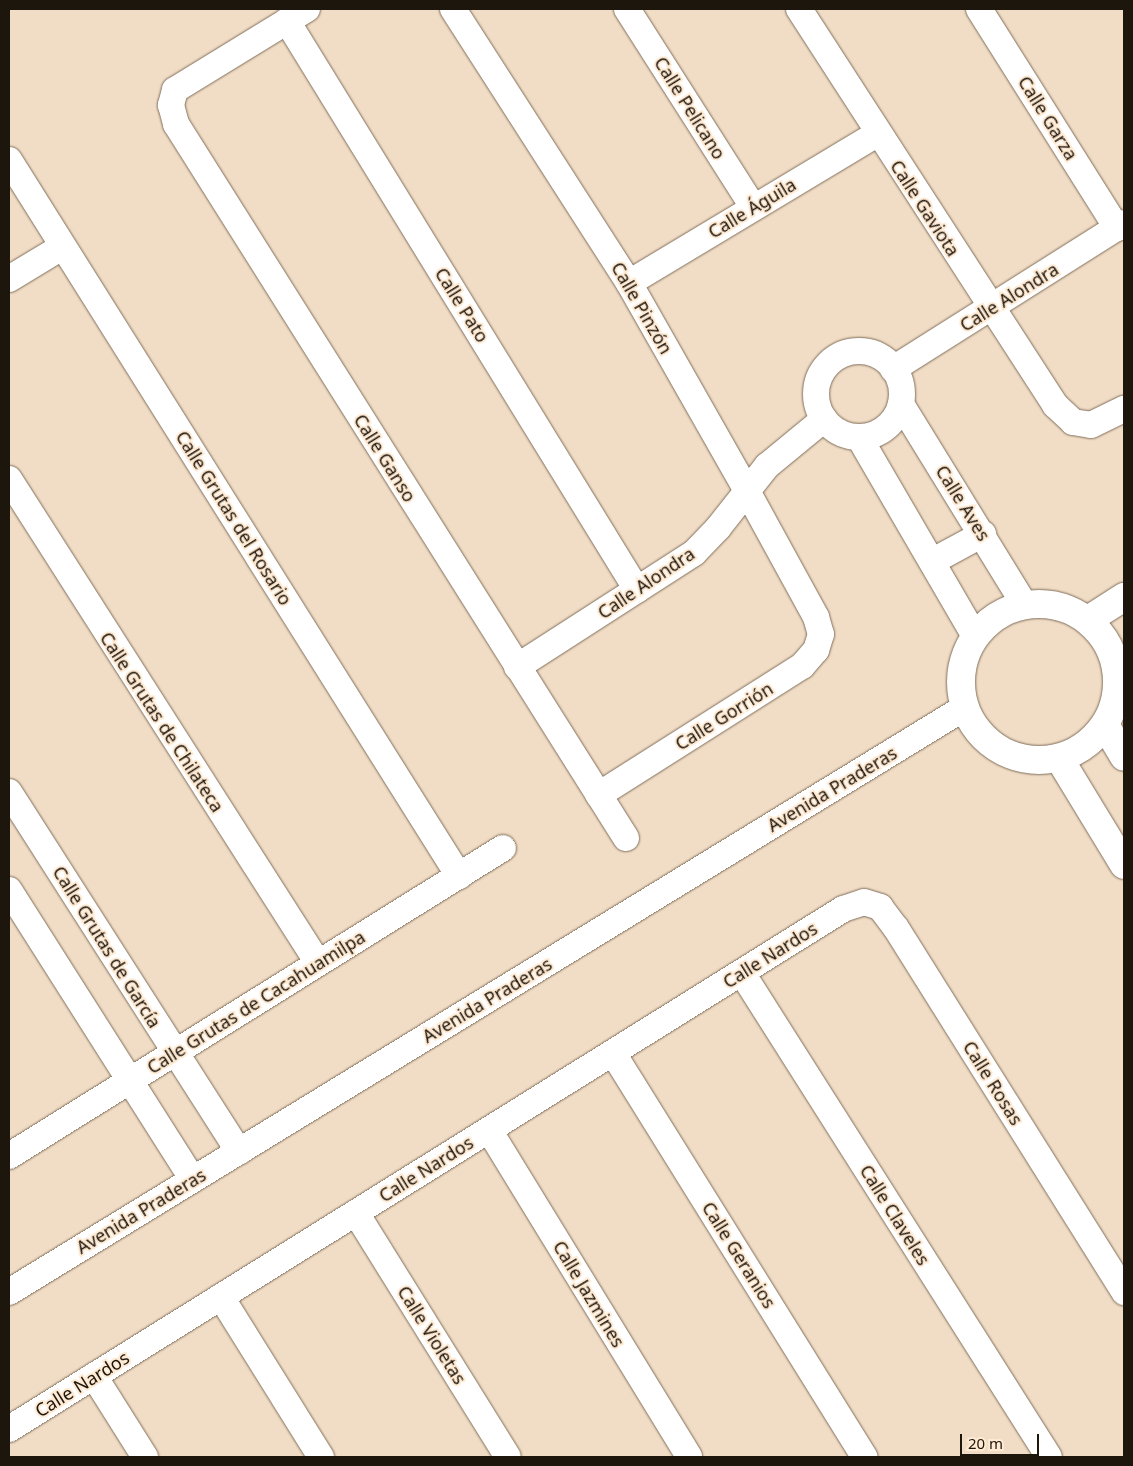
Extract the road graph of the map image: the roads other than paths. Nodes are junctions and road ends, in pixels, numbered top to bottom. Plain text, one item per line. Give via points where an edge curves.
1 (453, 9) edge
2 (627, 9) edge
3 (799, 9) edge
4 (979, 9) edge
5 (297, 15) edge
6 (877, 134) junction
7 (9, 160) edge
8 (753, 207) junction
9 (1120, 226) edge
10 (62, 247) junction
11 (9, 279) edge
12 (628, 283) junction
13 (991, 310) junction
14 (893, 369) junction
15 (900, 404) junction
16 (1124, 409) edge
17 (824, 419) junction
18 (859, 437) junction
19 (9, 479) edge
20 (747, 491) junction
21 (983, 534) junction
22 (933, 561) junction
23 (637, 590) junction
24 (1124, 597) edge
25 (1024, 604) junction
26 (816, 617) joint
27 (1088, 620) junction
28 (975, 636) junction
29 (517, 668) junction
30 (1121, 670) edge
31 (964, 708) junction
32 (1105, 725) junction
33 (1124, 757) edge
34 (1059, 758) junction
35 (9, 792) edge
36 (599, 795) junction
37 (626, 838) dead end
38 (503, 848) dead end
39 (1124, 865) edge
40 (459, 876) junction
41 (9, 890) edge
42 (843, 910) joint
43 (318, 963) junction
44 (742, 972) junction
45 (174, 1053) junction
46 (613, 1053) junction
47 (131, 1079) junction
48 (489, 1130) junction
49 (238, 1152) junction
50 (9, 1156) edge
51 (193, 1180) junction
52 (356, 1214) junction
53 (9, 1292) edge
54 (1124, 1292) edge
55 (221, 1297) junction
56 (94, 1376) junction
57 (9, 1429) edge
58 (145, 1457) edge
59 (321, 1457) edge
60 (508, 1457) edge
61 (689, 1457) edge
62 (864, 1457) edge
63 (1049, 1457) edge

1 - 12 street, Calle Pinzón
2 - 8 street, Calle Pelicano
3 - 6 street, Calle Gaviota
4 - 9 street, Calle Garza
5 - 23 street, Calle Pato
5 - 29 street, Calle Ganso via 175,90 171,105 176,124
6 - 8 street, Calle Águila
6 - 13 street, Calle Gaviota
7 - 10 street, Calle Grutas del Rosario
8 - 12 street, Calle Águila
9 - 13 street, Calle Alondra
10 - 11 street
10 - 40 street, Calle Grutas del Rosario
12 - 20 street, Calle Pinzón
13 - 14 street, Calle Alondra
13 - 16 street, Calle Gaviota via 1055,405 1073,422 1091,425
14 - 15 street via 902,389
14 - 17 street via 876,354 862,351 848,352 835,358 825,367 816,393
15 - 18 street via 895,418 885,428
15 - 21 street, Calle Aves
17 - 18 street via 833,429
17 - 20 street, Calle Alondra via 766,466
18 - 22 street
19 - 43 street, Calle Grutas de Chilateca
20 - 23 street, Calle Alondra via 694,553
20 - 26 street, Calle Pinzón
21 - 22 street
21 - 25 street, Calle Aves
22 - 28 street
23 - 29 street, Calle Alondra
24 - 27 street
25 - 27 street via 1046,603 1068,609
25 - 28 street via 1005,611
26 - 36 street, Calle Gorrión via 821,634 816,650 802,666
27 - 30 street via 1102,634
28 - 31 street via 962,672
29 - 36 street, Calle Ganso
30 - 32 street via 1113,709
31 - 34 street via 978,730 994,746 1014,756 1036,760
31 - 49 street, Avenida Praderas
32 - 33 street
32 - 34 street via 1085,746
34 - 39 street
35 - 45 street, Calle Grutas de García
36 - 37 street, Calle Ganso
38 - 40 street, Calle Grutas de Cacahuamilpa
40 - 43 street, Calle Grutas de Cacahuamilpa
41 - 47 street
42 - 44 street, Calle Nardos
42 - 54 street, Calle Rosas via 864,902 880,908 896,928
43 - 45 street, Calle Grutas de Cacahuamilpa
44 - 46 street, Calle Nardos
44 - 63 street, Calle Claveles
45 - 47 street, Calle Grutas de Cacahuamilpa
45 - 49 street, Calle Grutas de García
46 - 48 street, Calle Nardos
46 - 62 street, Calle Geranios
47 - 50 street, Calle Grutas de Cacahuamilpa
47 - 51 street
48 - 52 street, Calle Nardos
48 - 61 street, Calle Jazmines
49 - 51 street, Avenida Praderas
51 - 53 street, Avenida Praderas
52 - 55 street, Calle Nardos
52 - 60 street, Calle Violetas
55 - 56 street, Calle Nardos
55 - 59 street
56 - 57 street, Calle Nardos
56 - 58 street

